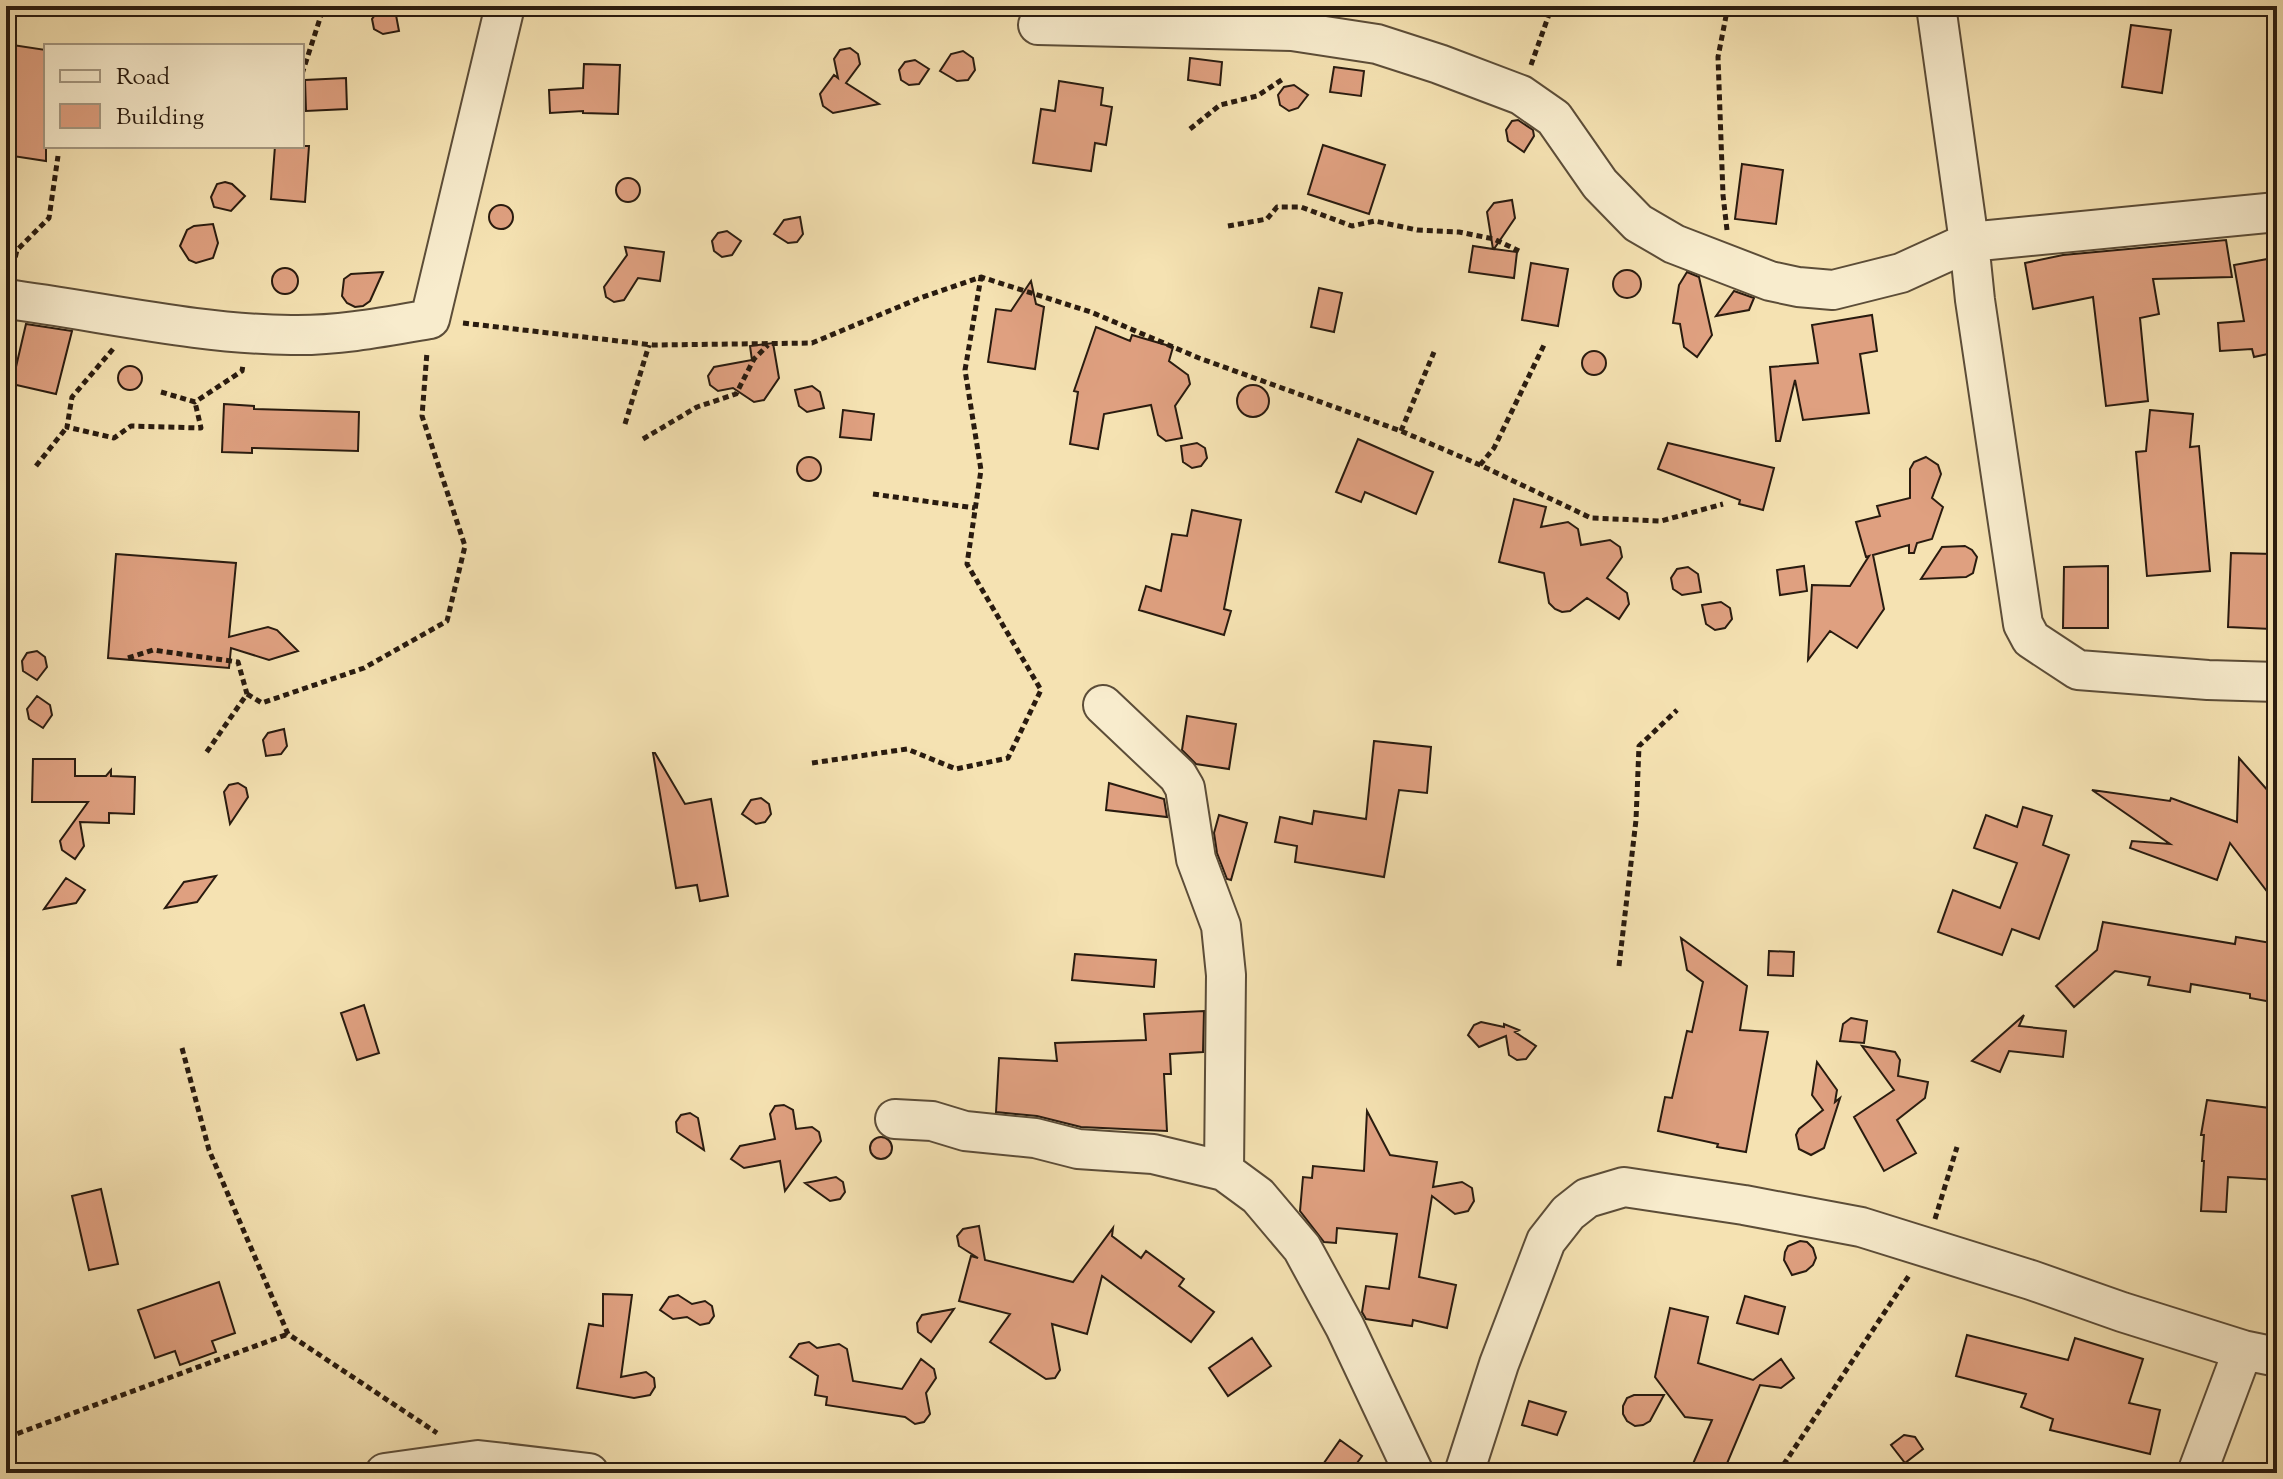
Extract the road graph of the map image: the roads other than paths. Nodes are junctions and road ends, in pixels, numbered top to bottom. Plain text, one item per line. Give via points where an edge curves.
1 (505, 6) edge
2 (1936, 6) edge
3 (1038, 25) dead end
4 (2277, 212) edge
5 (1969, 242) junction
6 (6, 299) edge
7 (2277, 682) edge
8 (1103, 705) dead end
9 (895, 1119) dead end
10 (1224, 1171) junction
11 (2260, 1354) edge
12 (385, 1473) edge
13 (589, 1473) edge
14 (1414, 1473) edge
15 (1464, 1473) edge
16 (2197, 1473) edge

1 - 6 street via 430,319 360,331 249,333
2 - 5 street
3 - 5 street via 1292,31 1377,44 1439,64 1521,95 1554,118 1600,184 1638,223 1731,267 1798,287 1833,290 1901,273
4 - 5 street
5 - 7 street via 2020,609 2031,639 2078,670
8 - 10 street via 1185,788 1193,847 1221,926 1226,975
9 - 10 street via 932,1121 1078,1149 1153,1154
10 - 14 street via 1258,1196 1302,1248
11 - 15 street via 1861,1227 1624,1187 1587,1198 1546,1241
11 - 16 street
12 - 13 street via 478,1460

